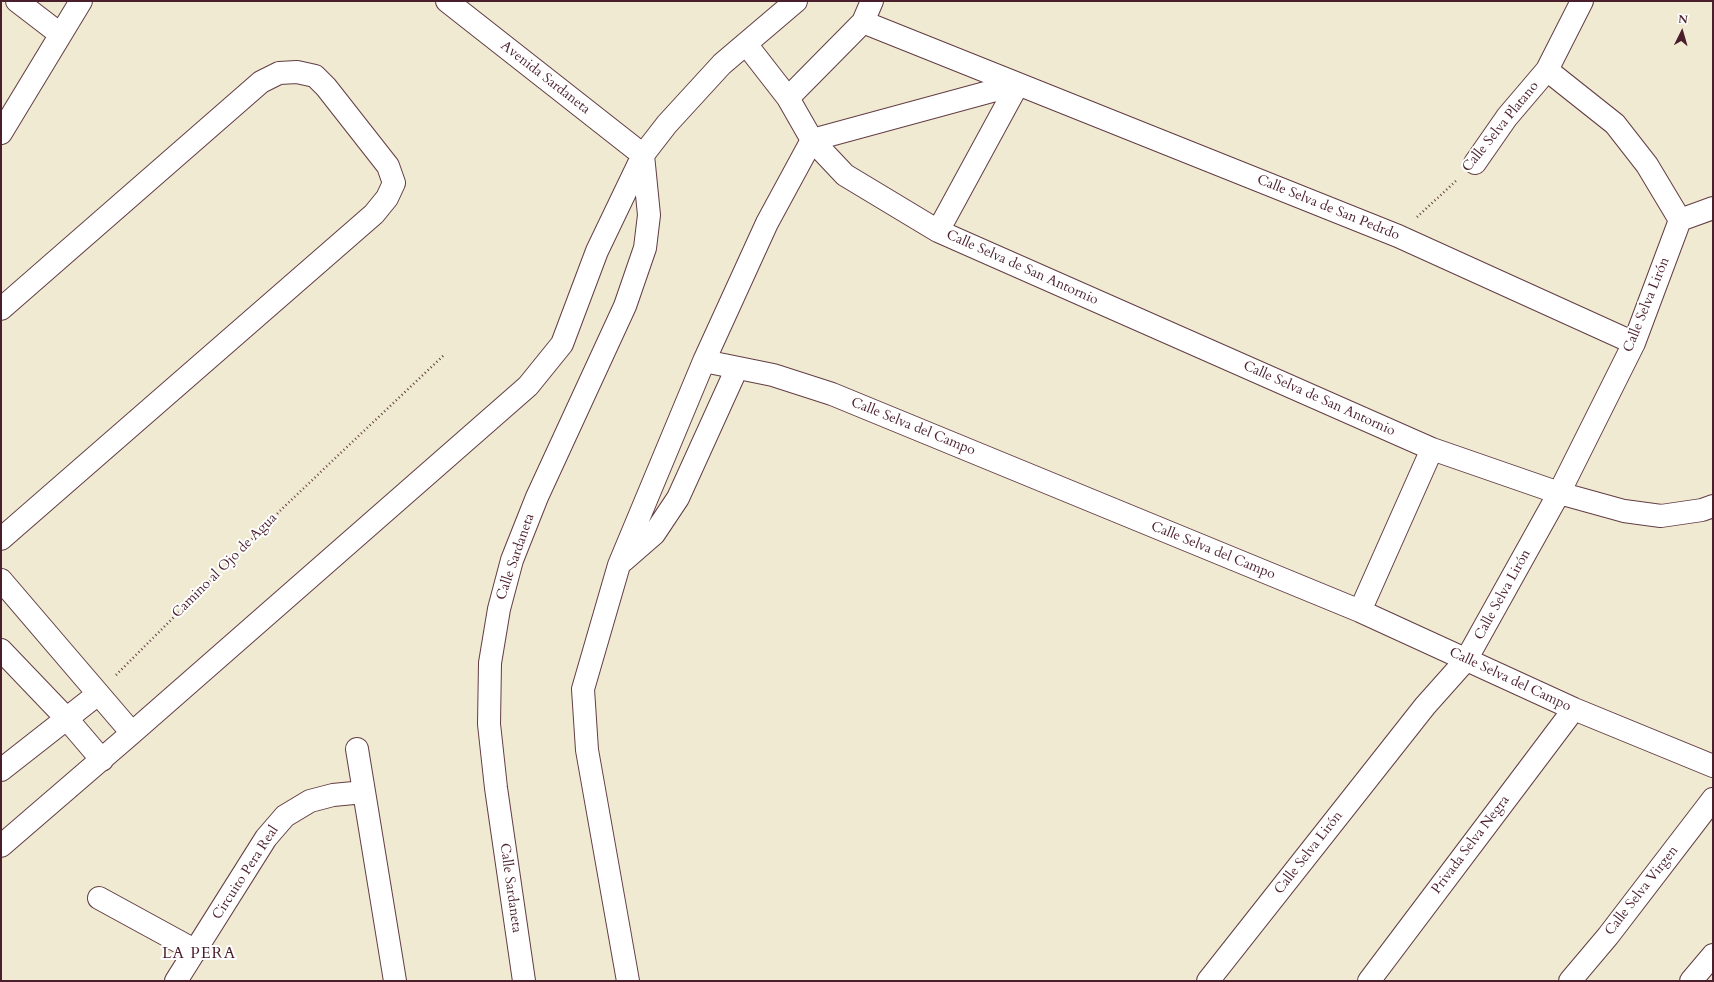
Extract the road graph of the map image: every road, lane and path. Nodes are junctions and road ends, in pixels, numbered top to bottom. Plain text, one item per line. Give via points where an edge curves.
1 (17, 1) edge
2 (82, 1) edge
3 (446, 1) edge
4 (796, 1) edge
5 (872, 1) edge
6 (1582, 1) edge
7 (863, 22) junction
8 (60, 34) junction
9 (746, 44) junction
10 (1546, 70) junction
11 (1018, 84) junction
12 (788, 98) junction
13 (1, 134) edge
14 (812, 140) junction
15 (642, 155) junction
16 (1475, 163) joint
17 (1713, 208) edge
18 (1680, 220) junction
19 (938, 231) junction
20 (1398, 236) junction
21 (1, 309) edge
22 (1634, 343) junction
23 (444, 355) dead end
24 (704, 361) junction
25 (737, 368) junction
26 (1432, 449) junction
27 (1559, 493) junction
28 (1713, 506) edge
29 (1, 540) edge
30 (619, 565) junction
31 (1, 580) edge
32 (1360, 611) junction
33 (1, 650) edge
34 (1466, 660) junction
35 (98, 694) junction
36 (1574, 709) junction
37 (67, 719) junction
38 (132, 734) junction
39 (357, 749) dead end
40 (102, 760) junction
41 (1713, 766) edge
42 (1, 770) edge
43 (364, 792) junction
44 (1713, 799) edge
45 (1, 846) edge
46 (99, 898) dead end
47 (196, 951) junction
48 (1713, 955) edge
49 (176, 981) edge
50 (395, 981) edge
51 (524, 981) edge
52 (628, 981) edge
53 (1208, 981) edge
54 (1369, 981) edge
55 (1570, 981) edge
56 (1691, 981) edge

1 - 8 street
2 - 8 street
3 - 15 street, Avenida Sardaneta
4 - 9 street
5 - 7 street
6 - 10 street, Calle Selva Platano
7 - 11 street, Calle Selva de San Pedrdo
7 - 12 street
8 - 13 street
9 - 12 street, Calle Selva de San Antornio
9 - 15 street via 703,83
10 - 16 street, Calle Selva Platano via 1507,116
10 - 18 street via 1615,124 1647,165
11 - 14 street
11 - 19 street
11 - 20 street, Calle Selva de San Pedrdo
12 - 14 street, Calle Selva de San Antornio
14 - 19 street, Calle Selva de San Antornio via 846,175
14 - 24 street via 767,223
15 - 38 street via 597,251 562,344 528,386
15 - 51 street, Calle Sardaneta via 649,215 645,248 625,306 537,497 512,560 499,609 490,663 489,724 493,766
16 - 20 path, Calle Selva Platano
17 - 18 street
18 - 22 street, Calle Selva Lirón
19 - 26 street, Calle Selva de San Antornio
20 - 22 street, Calle Selva de San Pedrdo
21 - 29 street via 261,82 279,73 297,72 314,76 326,87 388,166 394,183 387,198 374,214
22 - 27 street, Calle Selva Lirón
23 - 35 path, Camino al Ojo de Agua via 287,504
24 - 25 street, Calle Selva del Campo
24 - 30 street
25 - 30 street via 678,498 654,534
25 - 32 street, Calle Selva del Campo via 773,375 832,394
26 - 27 street, Calle Selva de San Antornio
26 - 32 street
27 - 28 street, Calle Selva de San Antornio via 1624,511 1661,516
27 - 34 street, Calle Selva Lirón
30 - 52 street via 583,689 587,750
31 - 35 street
32 - 34 street, Calle Selva del Campo
33 - 37 street
34 - 36 street, Calle Selva del Campo
34 - 53 street, Calle Selva Lirón via 1425,706
35 - 37 street
35 - 38 street
36 - 41 street, Calle Selva del Campo
36 - 54 street, Privada Selva Negra
37 - 40 street
37 - 42 street
38 - 40 street
39 - 43 street
40 - 45 street
43 - 47 street, Circuito Pera Real via 333,795 310,801 285,816 266,838
43 - 50 street
44 - 55 street, Calle Selva Virgen via 1608,936
46 - 47 street
47 - 49 street, Circuito Pera Real
48 - 56 street

